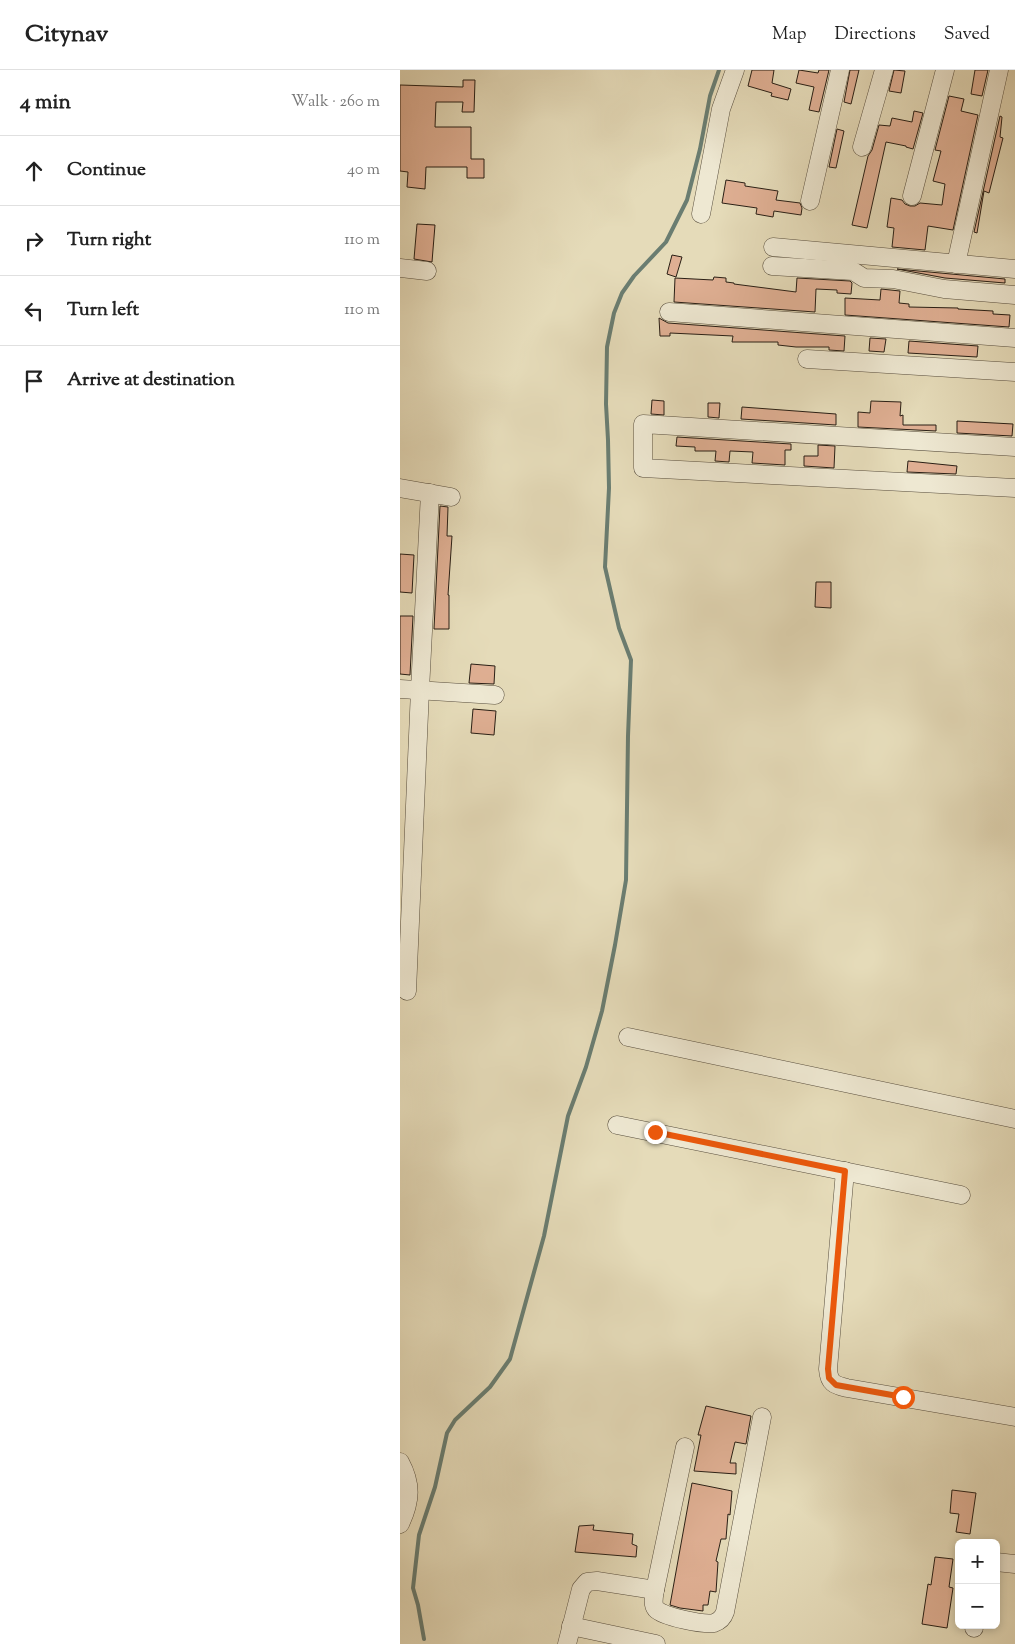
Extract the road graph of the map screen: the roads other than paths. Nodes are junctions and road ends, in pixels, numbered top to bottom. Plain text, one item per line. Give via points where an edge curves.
1 (735, 70) edge
2 (840, 70) edge
3 (884, 70) edge
4 (944, 70) edge
5 (999, 70) edge
6 (862, 146) dead end
7 (912, 196) dead end
8 (810, 201) dead end
9 (701, 214) dead end
10 (773, 247) dead end
11 (956, 264) junction
12 (772, 266) dead end
13 (400, 268) edge
14 (1015, 269) edge
15 (427, 271) dead end
16 (1015, 295) edge
17 (668, 312) dead end
18 (1015, 338) edge
19 (807, 359) dead end
20 (1015, 372) edge
21 (1015, 447) edge
22 (400, 488) edge
23 (1015, 488) edge
24 (430, 493) junction
25 (451, 497) dead end
26 (400, 688) edge
27 (420, 690) junction
28 (495, 695) dead end
29 (407, 991) dead end
30 (628, 1037) dead end
31 (1015, 1119) edge
32 (617, 1125) dead end
33 (845, 1171) junction
34 (961, 1195) dead end
35 (1015, 1416) edge
36 (762, 1417) dead end
37 (685, 1447) dead end
38 (400, 1462) edge
39 (400, 1524) edge
40 (1000, 1562) edge
41 (1015, 1564) edge
42 (655, 1590) junction
43 (572, 1626) junction
44 (567, 1644) edge
45 (656, 1644) edge

1 - 9 street via 721,110
2 - 8 street
3 - 6 street
4 - 7 street
5 - 11 street
10 - 11 street
11 - 14 street
12 - 16 street via 853,271 864,278
13 - 15 street
17 - 18 street
19 - 20 street
21 - 23 street via 642,424 643,468
22 - 24 street
24 - 25 street
24 - 27 street
26 - 27 street
27 - 28 street
27 - 29 street
30 - 31 street
32 - 33 street
33 - 34 street
33 - 35 street via 829,1378 836,1385 847,1388
36 - 42 street via 723,1618 708,1624 665,1615 654,1605
37 - 42 street
38 - 39 street via 406,1473 409,1496
40 - 41 street
42 - 43 street via 597,1580 588,1582 581,1589
43 - 44 street
43 - 45 street

